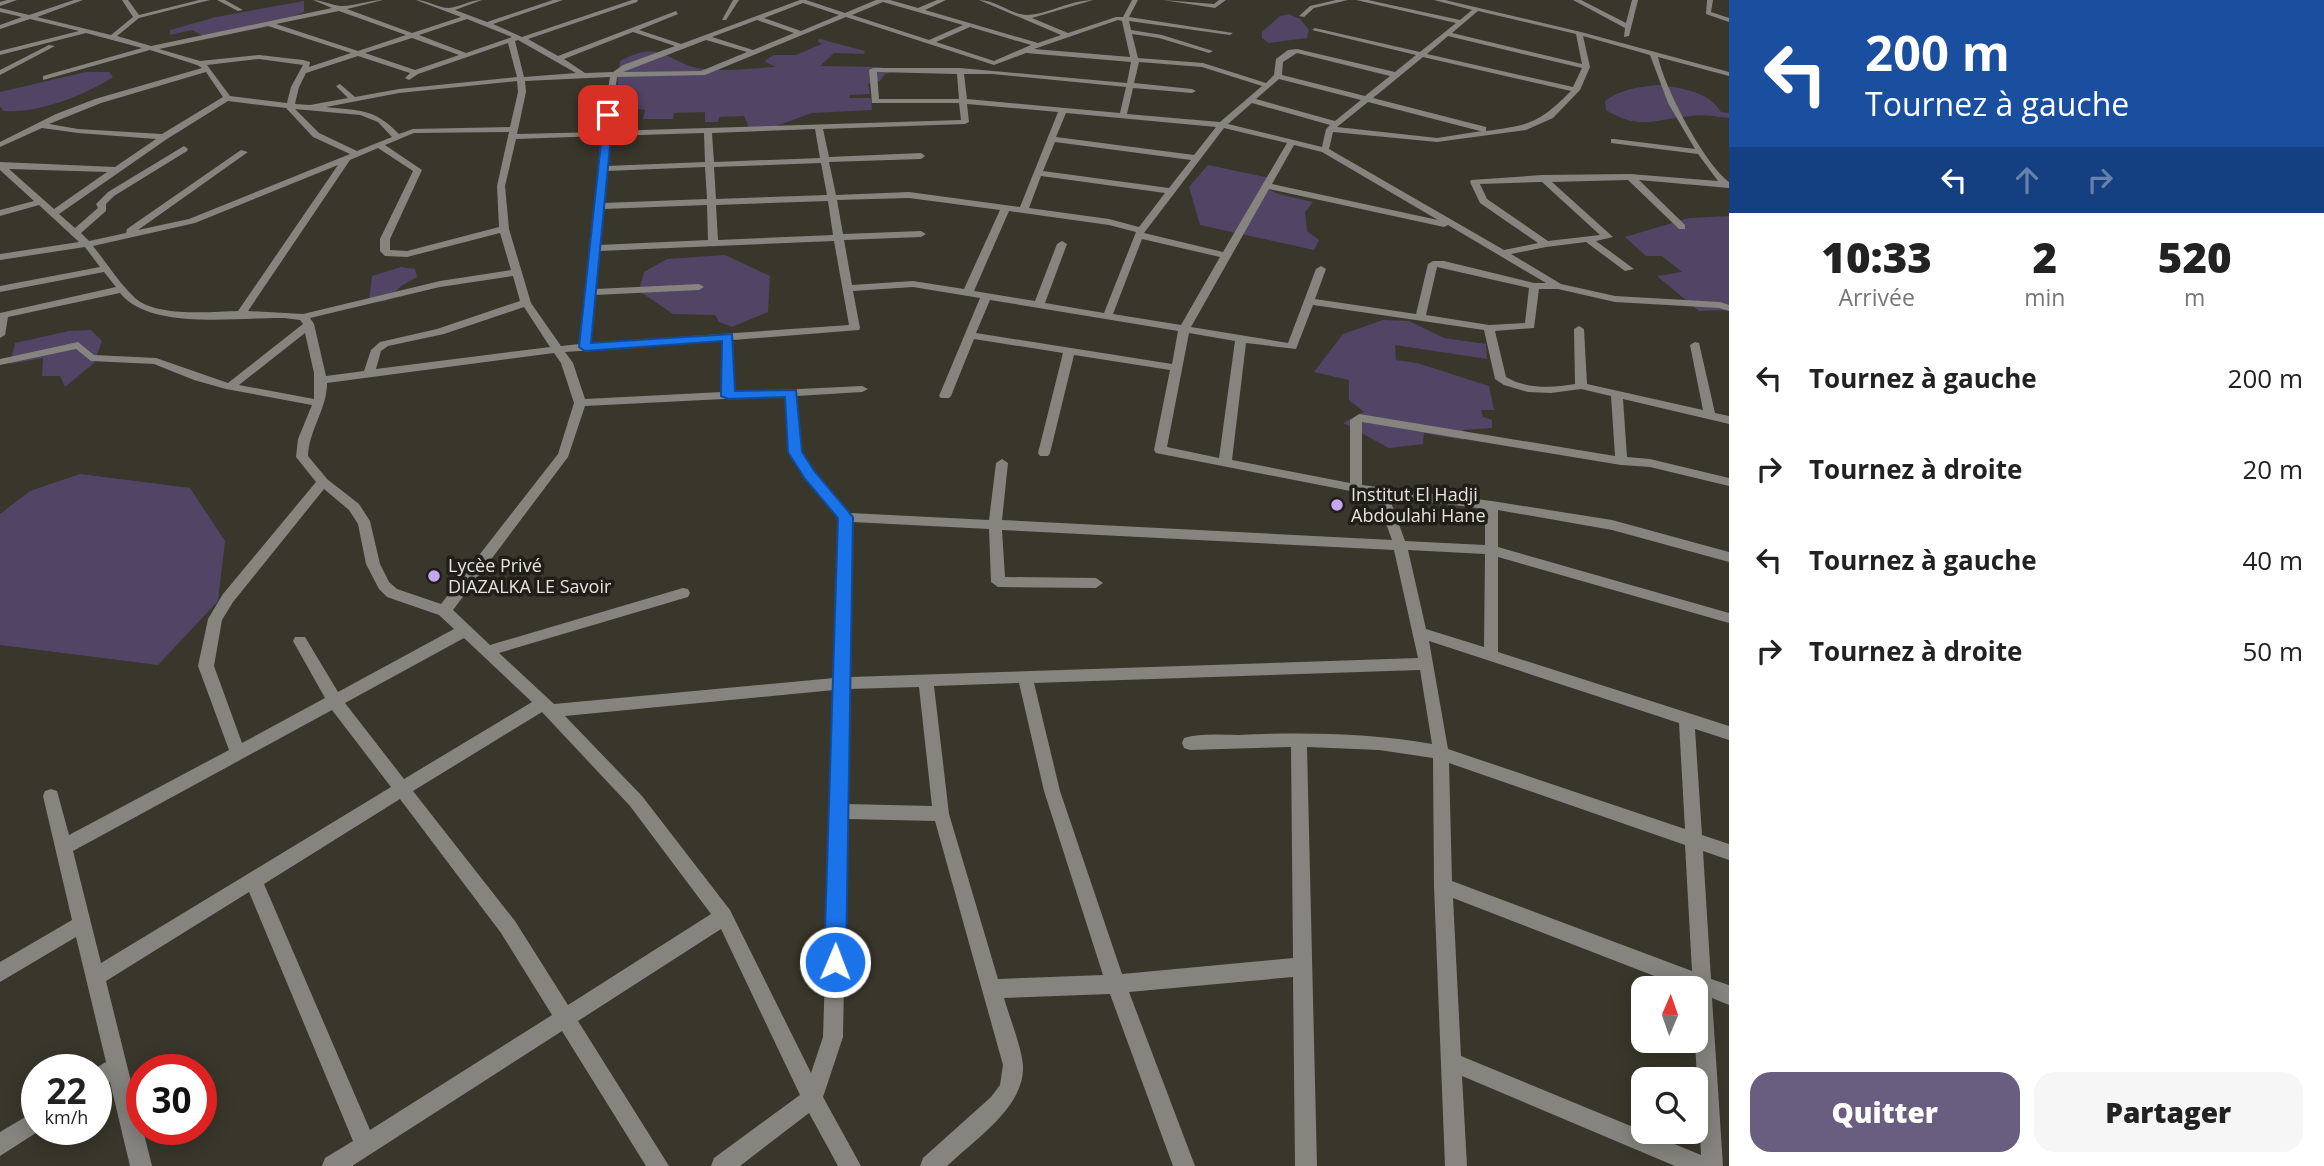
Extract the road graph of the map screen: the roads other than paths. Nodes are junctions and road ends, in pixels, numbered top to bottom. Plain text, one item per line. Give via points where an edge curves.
1 (14, 0) edge
2 (80, 0) edge
3 (125, 0) edge
4 (207, 0) edge
5 (220, 0) edge
6 (316, 0) edge
7 (380, 0) edge
8 (419, 0) edge
9 (480, 0) edge
10 (560, 0) edge
11 (629, 0) edge
12 (736, 0) edge
13 (883, 0) edge
14 (943, 0) edge
15 (982, 0) edge
16 (1059, 0) edge
17 (1090, 0) edge
18 (1135, 0) edge
19 (1166, 0) edge
20 (1223, 0) edge
21 (1345, 0) edge
22 (1359, 0) edge
23 (1437, 0) edge
24 (1576, 0) edge
25 (1635, 0) edge
26 (1710, 0) edge
27 (196, 1) edge
28 (803, 1) edge
29 (1196, 2) edge
30 (0, 4) edge
31 (1071, 5) junction
32 (240, 9) dead end
33 (340, 9) junction
34 (1477, 9) junction
35 (0, 10) edge
36 (448, 10) junction
37 (919, 10) junction
38 (676, 13) dead end
39 (842, 16) junction
40 (1302, 16) dead end
41 (137, 17) junction
42 (467, 17) junction
43 (27, 18) junction
44 (757, 18) junction
45 (1025, 18) junction
46 (724, 19) dead end
47 (1125, 19) junction
48 (1729, 20) edge
49 (1035, 22) junction
50 (1461, 22) junction
51 (270, 24) junction
52 (486, 24) junction
53 (970, 25) junction
54 (0, 27) edge
55 (1026, 27) dead end
56 (1628, 27) junction
57 (634, 30) junction
58 (1315, 30) dead end
59 (84, 31) junction
60 (1017, 31) dead end
61 (1125, 31) junction
62 (801, 33) junction
63 (1230, 33) dead end
64 (1578, 33) junction
65 (1446, 34) junction
66 (411, 35) junction
67 (1067, 35) junction
68 (1008, 36) junction
69 (112, 37) junction
70 (704, 37) junction
71 (65, 38) junction
72 (517, 39) junction
73 (929, 43) junction
74 (1623, 44) junction
75 (1038, 45) junction
76 (680, 46) junction
77 (148, 49) junction
78 (1023, 51) junction
79 (1209, 51) dead end
80 (754, 52) junction
81 (1653, 52) junction
82 (0, 53) edge
83 (357, 53) junction
84 (466, 55) junction
85 (1421, 55) junction
86 (559, 58) junction
87 (1135, 62) junction
88 (200, 64) junction
89 (1586, 66) junction
90 (993, 67) junction
91 (208, 69) junction
92 (960, 70) junction
93 (305, 71) junction
94 (415, 72) junction
95 (0, 73) edge
96 (1729, 74) edge
97 (583, 75) junction
98 (614, 75) junction
99 (1396, 75) junction
100 (1278, 76) junction
101 (46, 78) dead end
102 (521, 78) junction
103 (1130, 85) junction
104 (1266, 85) junction
105 (340, 86) dead end
106 (410, 90) junction
107 (1192, 90) dead end
108 (1576, 90) junction
109 (399, 92) junction
110 (419, 97) dead end
111 (227, 98) junction
112 (353, 99) junction
113 (1367, 99) junction
114 (1250, 100) junction
115 (963, 101) junction
116 (290, 108) junction
117 (309, 108) junction
118 (1063, 110) junction
119 (1123, 116) junction
120 (41, 125) junction
121 (1222, 125) junction
122 (1333, 127) junction
123 (819, 128) junction
124 (1491, 131) junction
125 (708, 132) junction
126 (512, 133) junction
127 (605, 135) junction
128 (396, 136) junction
129 (163, 137) junction
130 (1051, 139) junction
131 (1614, 141) dead end
132 (1292, 142) junction
133 (377, 144) junction
134 (0, 145) edge
135 (184, 149) dead end
136 (1325, 150) junction
137 (244, 152) dead end
138 (1700, 152) junction
139 (351, 155) junction
140 (921, 156) dead end
141 (1197, 159) junction
142 (825, 160) junction
143 (709, 164) junction
144 (1, 166) edge
145 (602, 169) junction
146 (116, 170) junction
147 (1038, 173) junction
148 (1630, 177) junction
149 (1542, 178) junction
150 (1726, 185) edge
151 (1269, 186) junction
152 (1172, 191) junction
153 (832, 198) junction
154 (40, 202) junction
155 (711, 202) junction
156 (598, 206) junction
157 (1006, 207) junction
158 (1024, 209) junction
159 (0, 213) edge
160 (53, 214) junction
161 (1459, 227) junction
162 (1682, 227) dead end
163 (504, 229) junction
164 (75, 233) junction
165 (1140, 233) junction
166 (921, 234) dead end
167 (124, 236) junction
168 (839, 238) junction
169 (1587, 239) junction
170 (713, 243) junction
171 (87, 244) junction
172 (1062, 244) dead end
173 (1546, 244) junction
174 (594, 248) junction
175 (1503, 253) junction
176 (1227, 256) junction
177 (0, 257) edge
178 (106, 269) junction
179 (1321, 269) dead end
180 (1629, 269) dead end
181 (517, 272) junction
182 (1534, 285) junction
183 (1558, 285) junction
184 (699, 287) dead end
185 (848, 288) junction
186 (0, 289) edge
187 (122, 289) junction
188 (589, 292) junction
189 (968, 293) junction
190 (986, 296) junction
191 (1309, 301) junction
192 (526, 303) junction
193 (1039, 305) junction
194 (1729, 308) edge
195 (241, 314) junction
196 (1, 315) edge
197 (1107, 317) junction
198 (1420, 317) junction
199 (306, 321) junction
200 (1489, 328) junction
201 (1579, 329) dead end
202 (1184, 330) junction
203 (0, 335) edge
204 (969, 335) junction
205 (728, 337) junction
206 (1241, 339) junction
207 (1695, 345) dead end
208 (585, 347) junction
209 (558, 349) junction
210 (1069, 351) junction
211 (0, 362) edge
212 (1177, 368) junction
213 (369, 373) junction
214 (321, 380) junction
215 (1581, 386) junction
216 (230, 387) junction
217 (862, 389) dead end
218 (791, 393) junction
219 (1617, 394) junction
220 (728, 396) junction
221 (945, 396) dead end
222 (319, 402) junction
223 (580, 403) junction
224 (1710, 416) junction
225 (1729, 420) edge
226 (1044, 453) dead end
227 (1621, 461) junction
228 (1002, 463) dead end
229 (1225, 463) junction
230 (323, 482) junction
231 (1729, 482) edge
232 (1356, 489) junction
233 (1381, 492) junction
234 (1492, 505) junction
235 (846, 517) junction
236 (995, 524) junction
237 (1400, 545) junction
238 (1492, 550) junction
239 (1729, 557) edge
240 (1096, 583) dead end
241 (683, 593) dead end
242 (444, 611) junction
243 (1729, 618) edge
244 (466, 630) junction
245 (1419, 632) junction
246 (300, 640) dead end
247 (488, 652) junction
248 (1491, 656) junction
249 (1426, 664) junction
250 (1025, 677) junction
251 (926, 680) junction
252 (842, 683) junction
253 (336, 703) junction
254 (546, 707) junction
255 (1687, 719) junction
256 (1729, 733) edge
257 (1299, 740) junction
258 (1190, 743) dead end
259 (1441, 752) junction
260 (238, 753) junction
261 (402, 789) junction
262 (51, 796) dead end
263 (839, 811) junction
264 (941, 814) junction
265 (1694, 840) junction
266 (64, 847) junction
267 (1729, 852) edge
268 (253, 880) junction
269 (1443, 887) junction
270 (724, 916) junction
271 (83, 923) junction
272 (1303, 967) junction
273 (0, 973) edge
274 (1678, 976) edge
275 (1702, 976) edge
276 (95, 977) junction
277 (1116, 985) junction
278 (1708, 987) edge
279 (993, 989) junction
280 (1729, 995) edge
281 (565, 1018) junction
282 (1706, 1054) edge
283 (1452, 1062) junction
284 (117, 1066) junction
285 (112, 1069) edge
286 (812, 1098) junction
287 (21, 1131) edge
288 (0, 1145) edge
289 (366, 1145) junction
290 (141, 1166) edge
291 (333, 1166) edge
292 (658, 1166) edge
293 (722, 1166) edge
294 (850, 1166) edge
295 (930, 1166) edge
296 (1184, 1166) edge
297 (1306, 1166) edge
298 (1456, 1166) edge
299 (1702, 1166) edge
300 (1712, 1166) edge

1 - 30 street
2 - 43 street
3 - 41 street
4 - 27 street
5 - 32 street
6 - 33 street
7 - 33 street
8 - 36 street
9 - 36 street
10 - 52 street
11 - 72 street via 635,1
12 - 46 street
13 - 37 street
13 - 39 street
14 - 37 street
15 - 45 street
16 - 31 street
17 - 31 street
18 - 47 street
19 - 29 street
20 - 29 street via 1215,6
21 - 40 street via 1312,7
22 - 50 street
23 - 34 street
24 - 56 street
25 - 56 street
26 - 48 street via 1708,13
27 - 41 street
28 - 39 street
28 - 44 street
31 - 45 street
33 - 51 street
33 - 66 street
34 - 50 street
34 - 64 street
35 - 43 street
36 - 42 street
37 - 53 street
38 - 57 street
39 - 62 street
39 - 73 street
41 - 69 street
42 - 52 street
42 - 66 street
43 - 54 street
43 - 59 street
44 - 62 street
44 - 70 street
45 - 49 street
47 - 61 street
47 - 63 street
47 - 67 street
49 - 55 street
49 - 67 street
50 - 65 street
51 - 77 street
51 - 83 street
52 - 72 street
53 - 68 street
53 - 73 street
56 - 74 street
57 - 76 street
57 - 86 street
58 - 85 street
59 - 69 street
59 - 71 street
60 - 68 street
61 - 79 street
61 - 87 street
62 - 80 street
64 - 74 street
64 - 89 street
65 - 85 street
65 - 89 street
66 - 83 street
66 - 84 street
67 - 75 street
68 - 75 street
69 - 77 street
70 - 76 street
70 - 80 street
71 - 82 street
71 - 95 street
72 - 84 street
72 - 86 street
72 - 102 street
73 - 90 street
74 - 81 street
75 - 78 street
76 - 98 street
77 - 88 street
77 - 101 street
78 - 87 street
78 - 90 street
80 - 98 street via 702,73
81 - 96 street
81 - 138 street via 1655,71
83 - 93 street
83 - 94 street
84 - 94 street
85 - 99 street
85 - 108 street
86 - 97 street
87 - 103 street
87 - 104 street via 1203,65
88 - 91 street
88 - 93 street via 243,57 287,58 307,64
89 - 108 street
90 - 92 street
90 - 103 street
91 - 111 street
91 - 120 street via 98,101
92 - 115 street
92 - 115 street via 873,70 876,101
93 - 116 street
94 - 109 street
97 - 98 street
97 - 102 street
98 - 127 street
99 - 100 street via 1297,51 1279,61
99 - 113 street
100 - 104 street
100 - 113 street
102 - 106 street
102 - 126 street
103 - 107 street
103 - 119 street
104 - 114 street
105 - 112 street
106 - 109 street
106 - 110 street
108 - 124 street via 1550,116 1523,128
109 - 112 street
111 - 116 street
111 - 129 street
112 - 117 street
113 - 122 street
113 - 124 street
114 - 121 street
114 - 122 street
115 - 118 street
115 - 123 street via 965,122
116 - 117 street
116 - 139 street via 316,135
117 - 128 street via 370,116 382,120
118 - 119 street
118 - 130 street
119 - 121 street
120 - 129 street
120 - 134 street
121 - 132 street
121 - 141 street
122 - 124 street via 1437,140
122 - 136 street
123 - 125 street
123 - 142 street
125 - 127 street
125 - 143 street
126 - 127 street
126 - 128 street via 430,129
126 - 163 street via 501,186
127 - 145 street
128 - 133 street
129 - 146 street
130 - 141 street
130 - 147 street
131 - 138 street
132 - 136 street
132 - 151 street
133 - 139 street
133 - 163 street via 418,170 388,232 388,254 407,254
135 - 164 street via 111,194 100,204 103,209 97,217
136 - 161 street
137 - 167 street
138 - 150 street
139 - 167 street via 192,221
139 - 195 street
140 - 142 street
141 - 152 street
142 - 143 street
142 - 153 street
143 - 145 street
143 - 155 street
144 - 146 street
144 - 154 street
145 - 156 street
146 - 160 street
147 - 152 street
147 - 158 street
148 - 149 street
148 - 150 street
148 - 162 street
149 - 169 street via 1608,237
149 - 173 street via 1474,182 1483,201
151 - 161 street
151 - 176 street
152 - 165 street
153 - 155 street
153 - 157 street via 909,195
153 - 168 street
154 - 159 street
154 - 160 street
155 - 156 street
155 - 170 street
156 - 174 street
157 - 158 street
157 - 189 street
158 - 165 street via 1109,222
160 - 164 street
161 - 175 street
163 - 181 street
164 - 171 street
165 - 176 street
165 - 197 street
166 - 168 street
167 - 171 street
168 - 170 street
168 - 185 street
169 - 173 street
169 - 180 street
170 - 174 street
171 - 177 street
171 - 178 street
172 - 193 street
173 - 175 street
174 - 188 street
175 - 183 street
176 - 202 street
178 - 186 street
178 - 187 street
179 - 191 street
181 - 192 street
181 - 199 street via 440,284
182 - 183 street
182 - 198 street via 1433,264
182 - 200 street via 1530,326
183 - 194 street via 1615,299
184 - 188 street
185 - 189 street via 913,284
185 - 205 street via 855,328
187 - 195 street via 140,307 156,311
187 - 196 street
188 - 208 street
189 - 190 street
190 - 193 street
190 - 204 street
191 - 198 street
191 - 206 street via 1292,347
192 - 209 street
192 - 213 street via 440,332 384,344 376,350
193 - 197 street
195 - 199 street
196 - 203 street
197 - 202 street
198 - 200 street
199 - 214 street
199 - 216 street
200 - 215 street via 1503,382 1552,390
201 - 215 street
202 - 206 street
202 - 212 street
204 - 210 street
204 - 221 street
205 - 208 street
205 - 220 street
206 - 229 street
207 - 224 street
208 - 209 street
209 - 213 street
209 - 223 street
210 - 212 street
210 - 226 street
211 - 216 street via 78,345 92,358 156,361
212 - 229 street via 1160,450
213 - 214 street
214 - 222 street
215 - 219 street
216 - 222 street
217 - 218 street
218 - 220 street
218 - 235 street via 795,452
219 - 224 street
219 - 227 street
220 - 223 street
222 - 230 street via 302,457
223 - 242 street via 564,454
224 - 225 street
227 - 231 street via 1650,463
227 - 232 street via 1359,418
228 - 236 street
229 - 232 street
230 - 242 street via 354,508 365,524 373,564 384,585 393,593
230 - 260 street via 215,619 206,666
232 - 233 street
233 - 234 street
233 - 237 street
234 - 238 street
234 - 239 street via 1612,525
235 - 236 street
235 - 252 street
236 - 237 street
236 - 240 street via 999,582
237 - 238 street
237 - 245 street
238 - 243 street
238 - 248 street
241 - 247 street
242 - 244 street
244 - 247 street
244 - 253 street
245 - 248 street
245 - 249 street
246 - 253 street
247 - 254 street
248 - 255 street
249 - 250 street
249 - 259 street
250 - 251 street
250 - 277 street via 1052,791
251 - 252 street
251 - 264 street
252 - 254 street
252 - 263 street
253 - 260 street
253 - 261 street
254 - 261 street
254 - 270 street via 636,802
255 - 256 street
255 - 265 street
257 - 258 street
257 - 259 street
257 - 272 street
259 - 265 street
259 - 269 street
260 - 266 street
261 - 268 street
261 - 281 street via 508,927
262 - 266 street
263 - 264 street
263 - 286 street via 833,1037
264 - 279 street
265 - 267 street
265 - 275 street
266 - 271 street
268 - 276 street
268 - 289 street
269 - 274 street
269 - 283 street
270 - 281 street
270 - 286 street
271 - 273 street
271 - 276 street
272 - 277 street
272 - 297 street
276 - 284 street
277 - 279 street
277 - 296 street
278 - 280 street
279 - 295 street via 1013,1065 1010,1089
281 - 289 street
281 - 292 street
282 - 300 street
283 - 298 street
283 - 299 street
284 - 285 street
284 - 290 street
286 - 293 street
286 - 294 street
287 - 288 street
289 - 291 street

